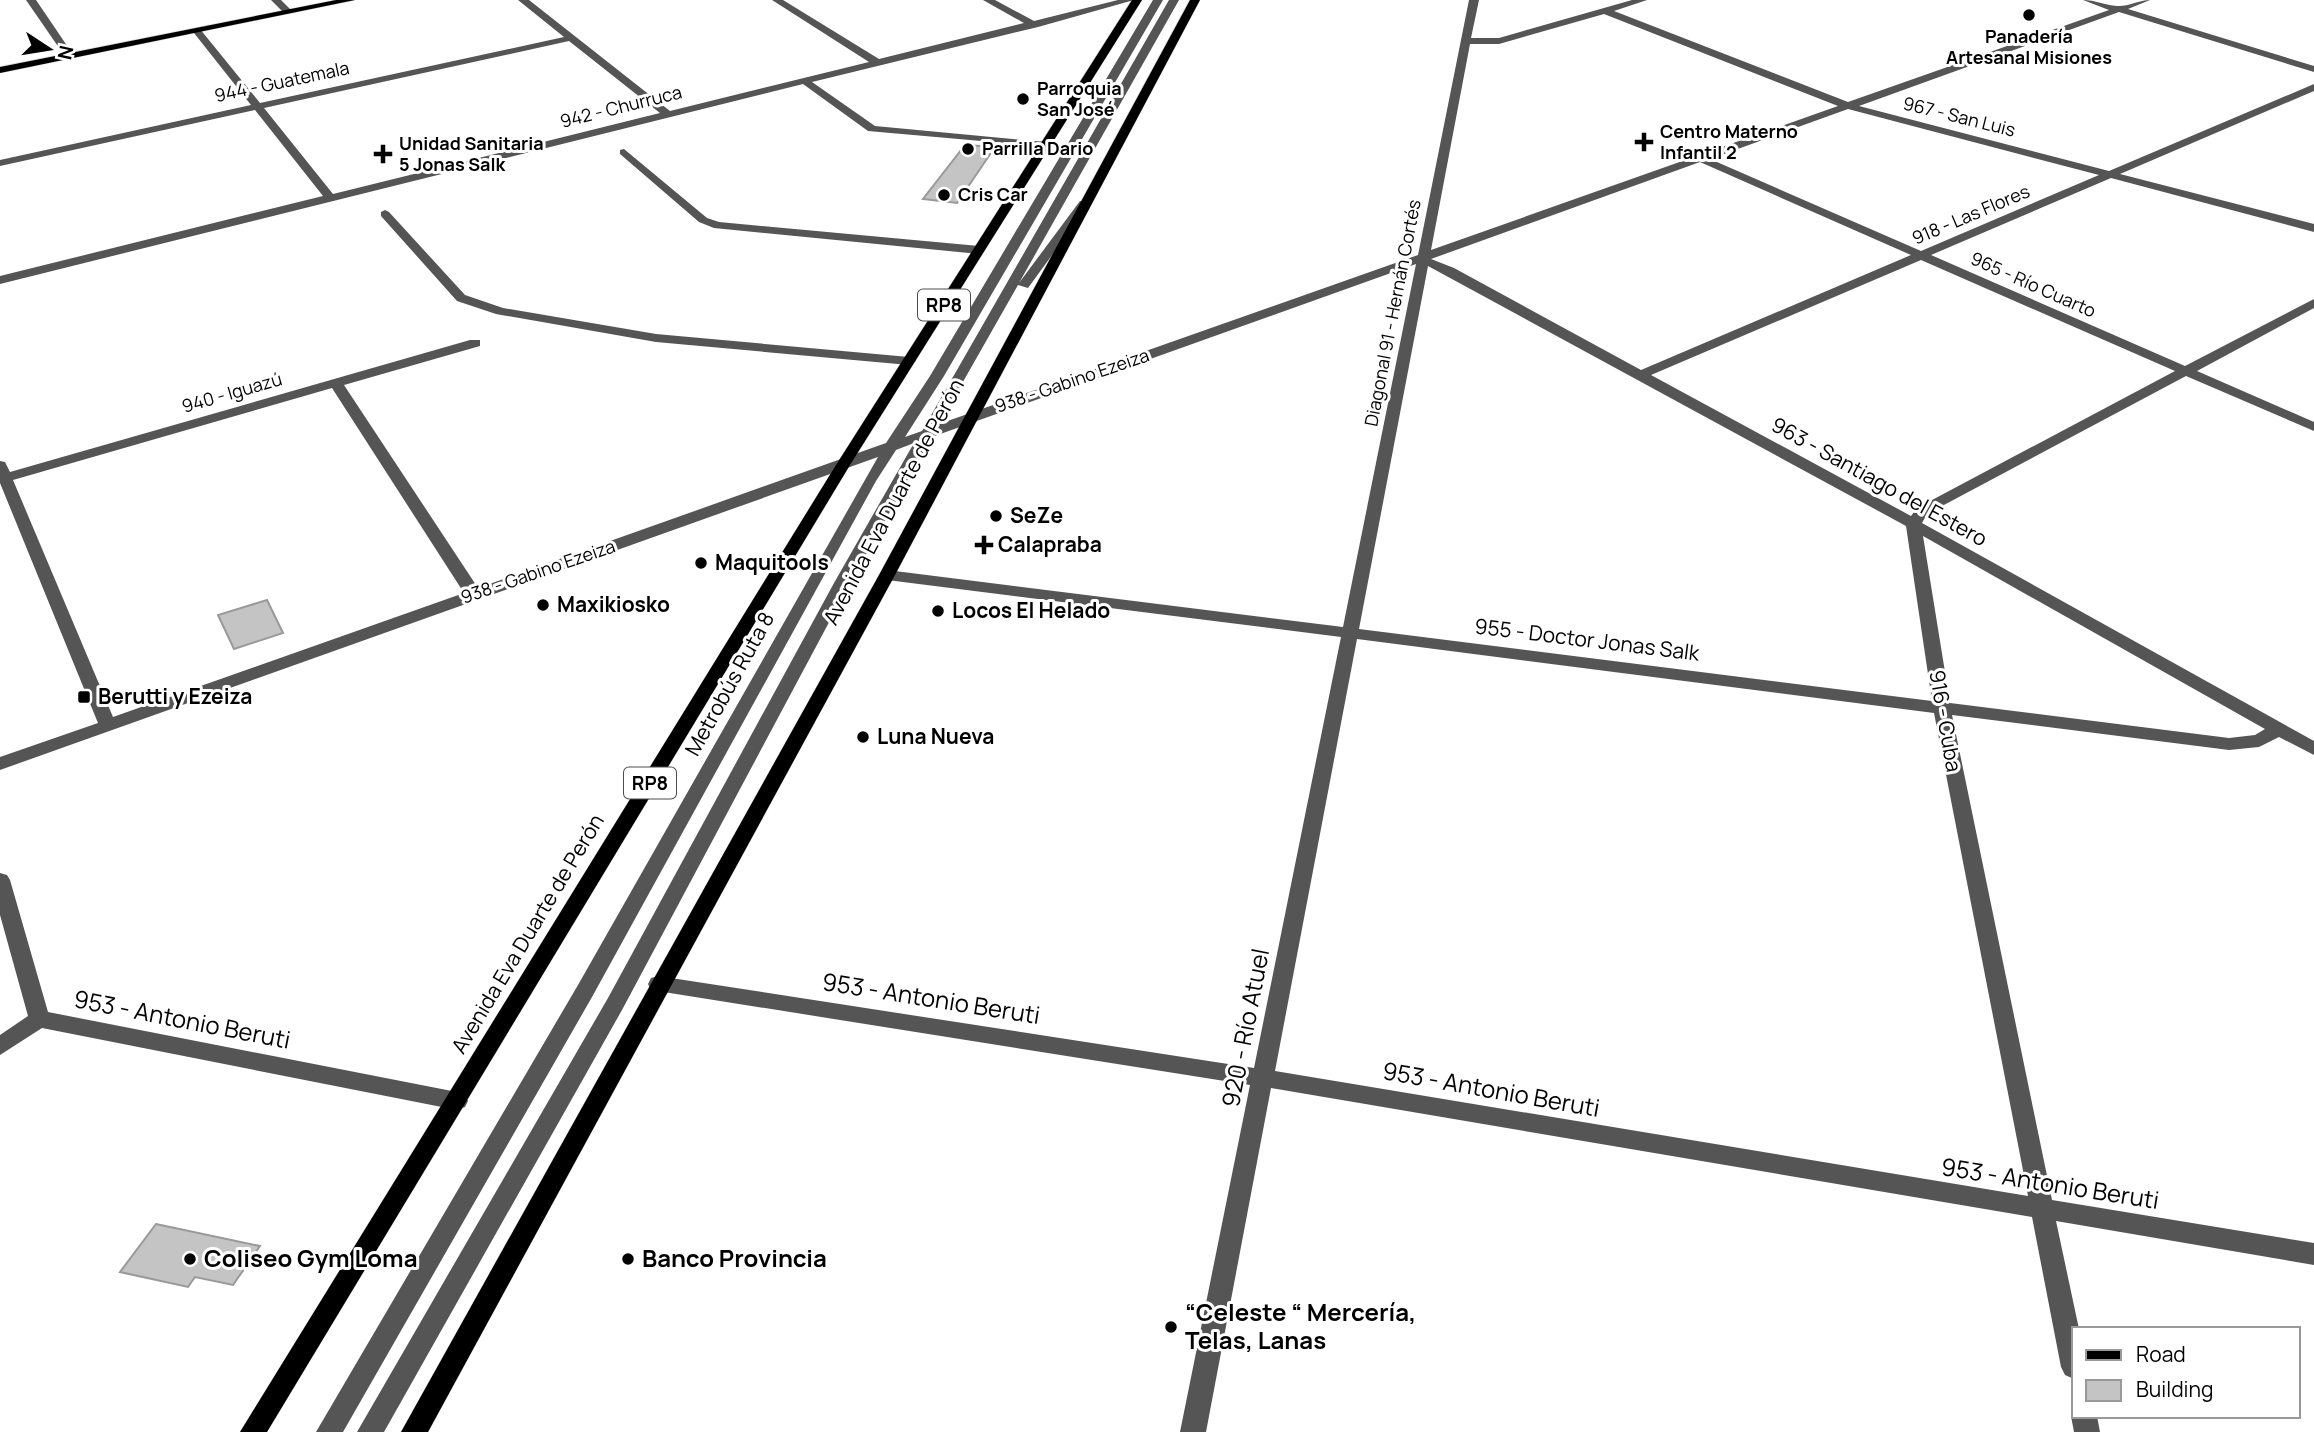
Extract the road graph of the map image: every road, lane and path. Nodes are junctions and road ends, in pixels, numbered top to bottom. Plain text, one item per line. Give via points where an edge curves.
1 (31, 0) edge
2 (276, 0) edge
3 (350, 0) edge
4 (523, 0) edge
5 (777, 0) edge
6 (988, 0) edge
7 (1129, 0) edge
8 (1137, 0) edge
9 (1157, 0) edge
10 (1174, 0) edge
11 (1195, 0) edge
12 (1474, 0) edge
13 (1642, 0) edge
14 (2088, 0) edge
15 (2145, 0) edge
16 (2119, 10) junction
17 (1605, 11) junction
18 (288, 12) junction
19 (1035, 24) junction
20 (197, 31) junction
21 (571, 38) junction
22 (1466, 41) junction
23 (69, 56) junction
24 (878, 62) junction
25 (2314, 69) edge
26 (0, 70) edge
27 (805, 81) junction
28 (2314, 87) edge
29 (255, 106) junction
30 (1848, 106) junction
31 (668, 114) junction
32 (1046, 145) junction
33 (624, 152) dead end
34 (1699, 158) junction
35 (0, 163) edge
36 (2114, 174) junction
37 (329, 196) junction
38 (1088, 198) junction
39 (385, 214) dead end
40 (2314, 228) edge
41 (979, 250) junction
42 (1921, 255) junction
43 (1421, 259) junction
44 (0, 280) edge
45 (2314, 303) edge
46 (475, 343) dead end
47 (909, 361) junction
48 (2186, 371) junction
49 (1641, 375) junction
50 (336, 383) junction
51 (943, 404) junction
52 (969, 417) junction
53 (2314, 427) edge
54 (928, 432) junction
55 (892, 448) junction
56 (843, 465) junction
57 (2, 474) edge
58 (1913, 524) junction
59 (887, 575) junction
60 (474, 595) junction
61 (1349, 633) junction
62 (1942, 709) junction
63 (108, 726) junction
64 (2279, 729) junction
65 (2314, 749) edge
66 (0, 764) edge
67 (0, 880) edge
68 (658, 984) junction
69 (39, 1019) junction
70 (0, 1046) edge
71 (1263, 1077) junction
72 (457, 1101) junction
73 (2042, 1210) junction
74 (2314, 1254) edge
75 (2072, 1357) edge
76 (253, 1432) edge
77 (329, 1432) edge
78 (370, 1432) edge
79 (414, 1432) edge
80 (1193, 1432) edge

1 - 23 street
2 - 18 street
3 - 18 main road
4 - 21 street
5 - 24 street
6 - 19 street
7 - 19 street, 942 - Churruca
8 - 32 main road, Avenida Eva Duarte de Perón / RP8
9 - 55 street, Metrobús Ruta 8
10 - 51 street
11 - 38 main road, Avenida Eva Duarte de Perón
12 - 22 street, Diagonal 91 - Hernán Cortés
13 - 17 street
14 - 16 street
15 - 16 street, 938 - Gabino Ezeiza
16 - 25 street
16 - 30 street, 938 - Gabino Ezeiza
17 - 22 street via 1499,41
17 - 30 street, 967 - San Luis
18 - 20 main road
19 - 24 street, 942 - Churruca
20 - 23 main road
20 - 29 street
21 - 29 street, 944 - Guatemala
21 - 31 street
22 - 43 street, Diagonal 91 - Hernán Cortés
23 - 26 main road
24 - 27 street, 942 - Churruca
27 - 31 street, 942 - Churruca
27 - 32 street via 872,129
28 - 36 street, 918 - Las Flores
29 - 35 street, 944 - Guatemala
29 - 37 street
30 - 34 street, 938 - Gabino Ezeiza
30 - 36 street, 967 - San Luis
31 - 37 street, 942 - Churruca
32 - 41 main road, Avenida Eva Duarte de Perón / RP8
33 - 41 street via 704,220 718,225
34 - 42 street, 965 - Río Cuarto
34 - 43 street, 938 - Gabino Ezeiza
36 - 40 street, 967 - San Luis
36 - 42 street, 918 - Las Flores
37 - 44 street, 942 - Churruca
38 - 51 street
38 - 52 main road, Avenida Eva Duarte de Perón
39 - 47 street via 461,298 501,312 656,338
41 - 47 main road, Avenida Eva Duarte de Perón / RP8
42 - 48 street, 965 - Río Cuarto
42 - 49 street, 918 - Las Flores
43 - 49 street, 963 - Santiago del Estero
43 - 52 street, 938 - Gabino Ezeiza
43 - 61 street, Diagonal 91 - Hernán Cortés
45 - 48 street
46 - 50 street, 940 - Iguazú
47 - 56 main road, Avenida Eva Duarte de Perón / RP8
48 - 53 street, 965 - Río Cuarto
48 - 58 street via 1922,511
49 - 58 street, 963 - Santiago del Estero
50 - 57 street, 940 - Iguazú
50 - 60 street
51 - 54 street
52 - 54 street, 938 - Gabino Ezeiza
52 - 59 main road, Avenida Eva Duarte de Perón
54 - 55 street, 938 - Gabino Ezeiza
54 - 78 street via 615,1004
55 - 56 street, 938 - Gabino Ezeiza
55 - 77 street, Metrobús Ruta 8 via 869,481 585,991
56 - 60 street, 938 - Gabino Ezeiza
56 - 72 main road, Avenida Eva Duarte de Perón / RP8
57 - 63 street
58 - 62 street, 916 - Cuba
58 - 64 street, 963 - Santiago del Estero
59 - 61 street, 955 - Doctor Jonas Salk
59 - 68 main road, Avenida Eva Duarte de Perón
60 - 63 street, 938 - Gabino Ezeiza
61 - 62 street, 955 - Doctor Jonas Salk
61 - 71 street, 920 - Río Atuel
62 - 64 street, 955 - Doctor Jonas Salk via 2229,744 2259,741
62 - 73 street, 916 - Cuba
63 - 66 street, 938 - Gabino Ezeiza
64 - 65 street, 963 - Santiago del Estero
67 - 69 street
68 - 71 street, 953 - Antonio Beruti
68 - 79 main road, Avenida Eva Duarte de Perón
69 - 70 street
69 - 72 street, 953 - Antonio Beruti
71 - 73 street, 953 - Antonio Beruti
71 - 80 street, 920 - Río Atuel
72 - 76 main road, Avenida Eva Duarte de Perón / RP8
73 - 74 street, 953 - Antonio Beruti
73 - 75 street, 916 - Cuba

